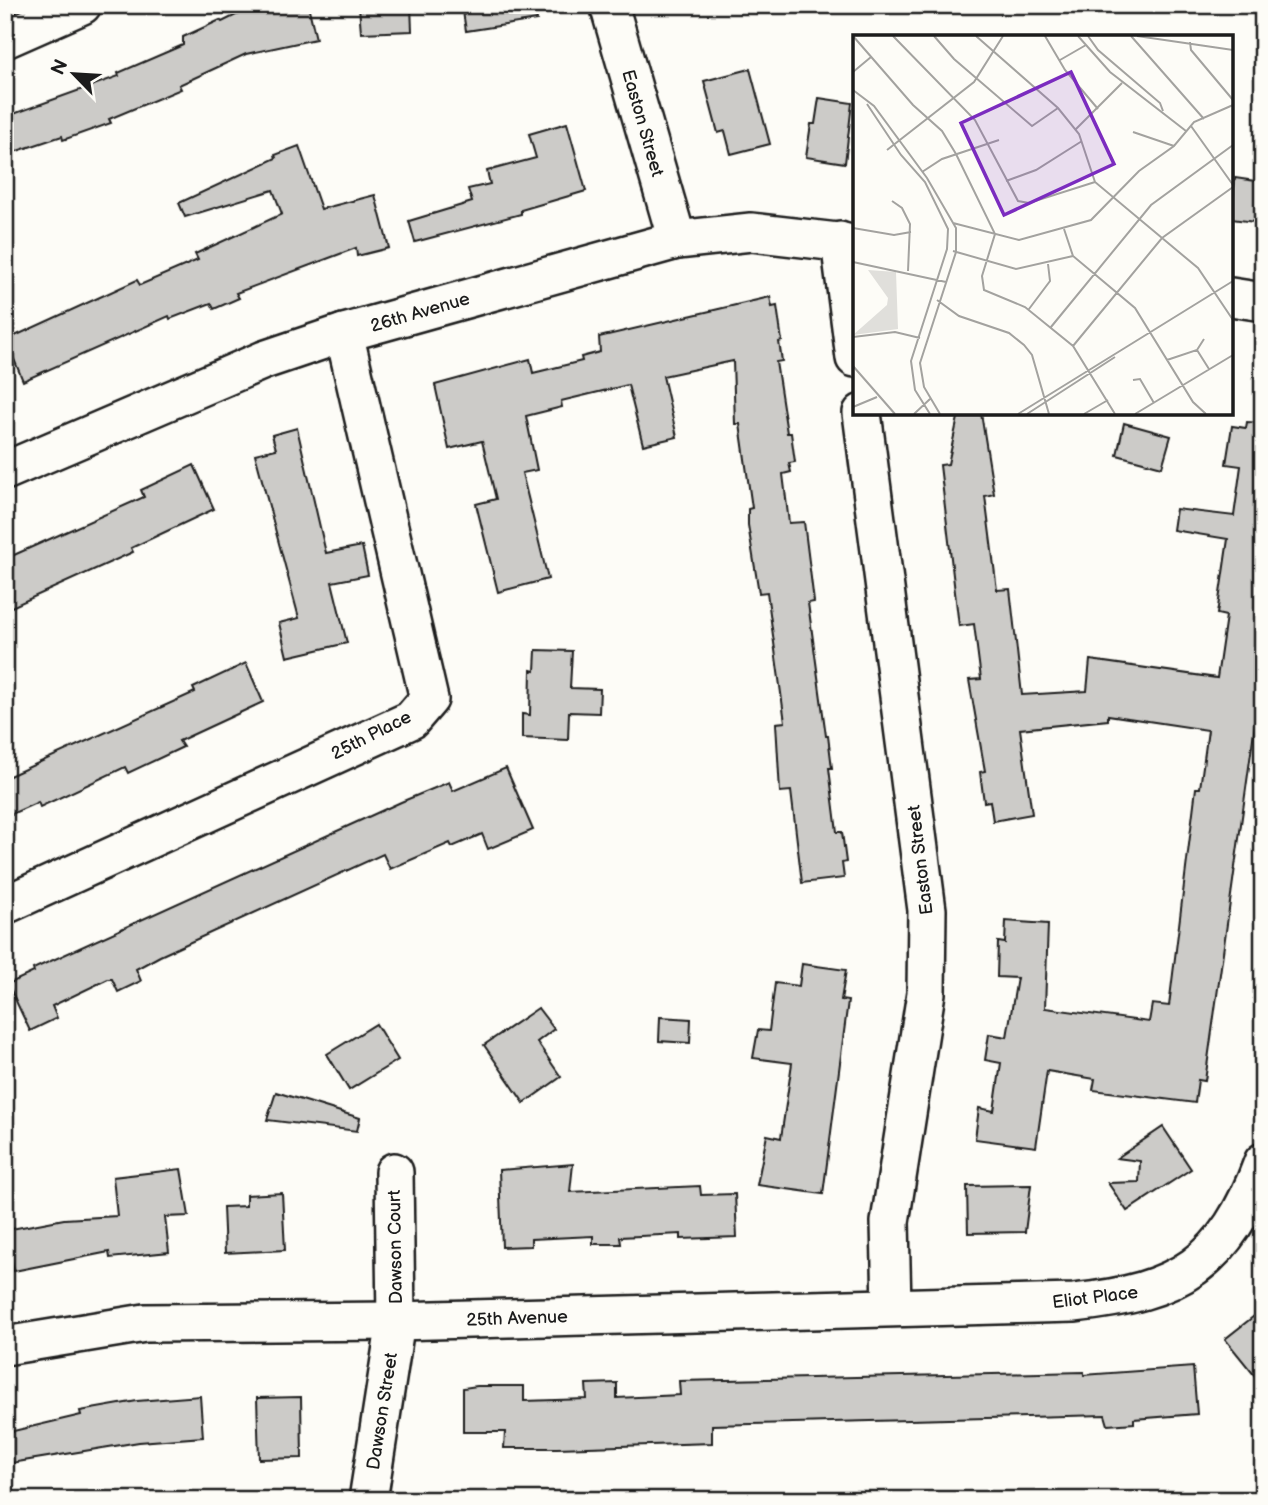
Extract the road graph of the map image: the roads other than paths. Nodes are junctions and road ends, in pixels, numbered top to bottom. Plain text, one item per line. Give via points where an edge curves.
1 (82, 5) edge
2 (609, 5) edge
3 (5, 39) edge
4 (677, 240) junction
5 (847, 242) edge
6 (1233, 298) edge
7 (1263, 302) edge
8 (853, 329) edge
9 (344, 333) junction
10 (862, 415) edge
11 (5, 471) edge
12 (5, 905) edge
13 (1263, 1162) edge
14 (394, 1172) dead end
15 (1030, 1304) joint
16 (892, 1307) junction
17 (397, 1321) junction
18 (5, 1346) edge
19 (368, 1500) edge

1 - 3 street
2 - 4 street, Easton Street
4 - 5 street, 26th Avenue via 751,232
4 - 9 street, 26th Avenue
5 - 8 street
6 - 7 street
9 - 11 street, 26th Avenue via 264,360
9 - 12 street, 25th Place via 429,699 411,720
10 - 16 street, Easton Street via 927,910 926,993 890,1222
13 - 15 street, Eliot Place via 1248,1204 1222,1244 1188,1272 1143,1293
14 - 17 street, Dawson Court
15 - 16 street, 25th Avenue
16 - 17 street, 25th Avenue
17 - 18 street, 25th Avenue via 145,1323
17 - 19 street, Dawson Street

